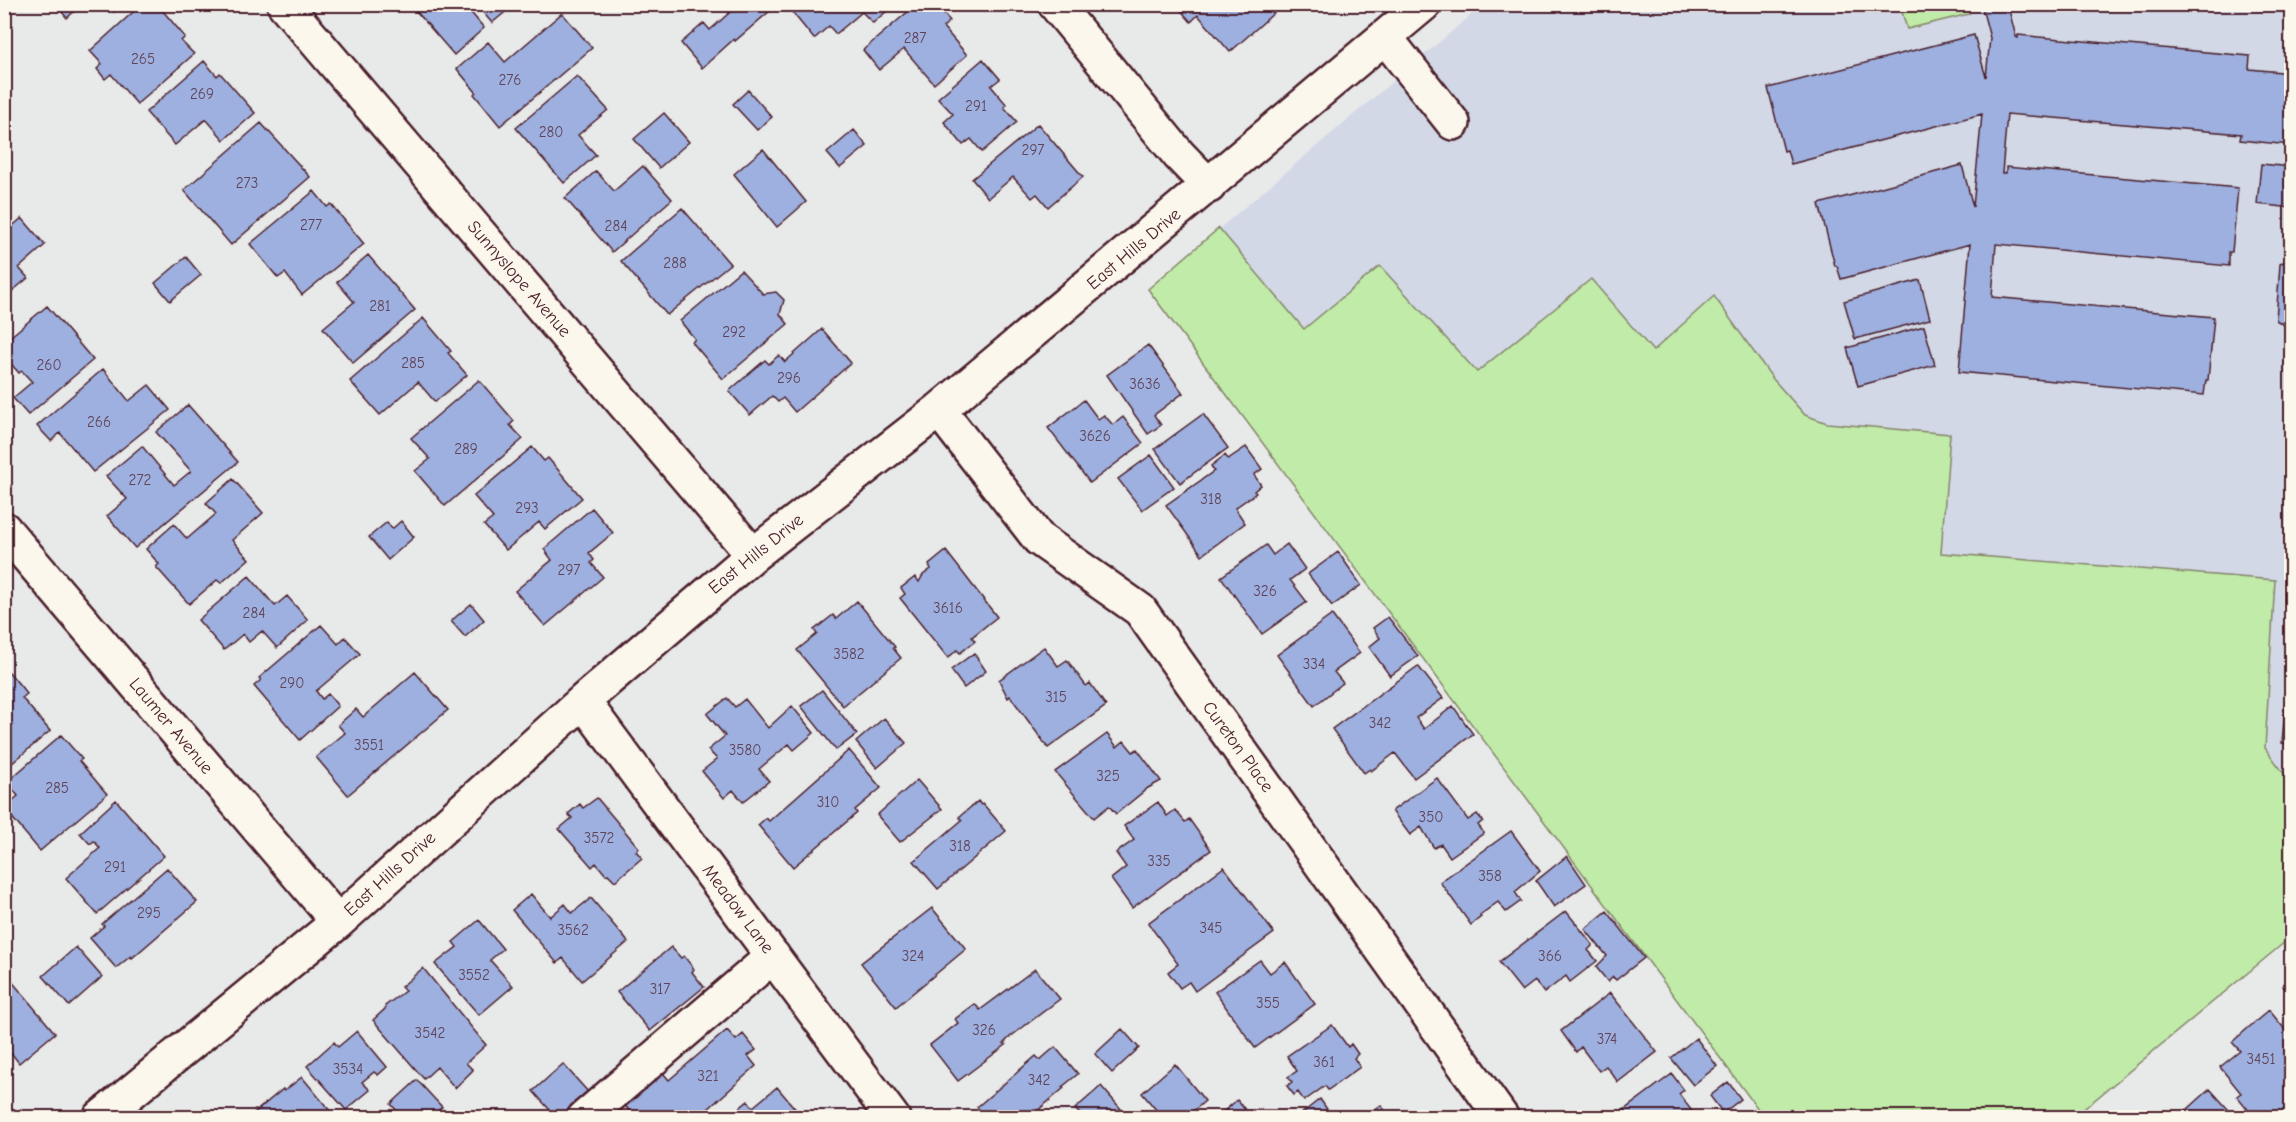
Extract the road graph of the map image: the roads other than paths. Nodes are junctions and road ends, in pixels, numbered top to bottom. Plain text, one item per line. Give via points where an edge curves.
1 (284, 4) edge
2 (1055, 4) edge
3 (1424, 4) edge
4 (1385, 38) junction
5 (1453, 123) dead end
6 (1209, 186) junction
7 (939, 410) junction
8 (4, 530) edge
9 (753, 555) junction
10 (583, 701) junction
11 (338, 922) junction
12 (773, 956) junction
13 (100, 1118) edge
14 (584, 1118) edge
15 (893, 1118) edge
16 (1503, 1118) edge

1 - 9 street, Sunnyslope Avenue
2 - 6 street
3 - 4 street, East Hills Drive
4 - 5 street
4 - 6 street, East Hills Drive
6 - 7 street, East Hills Drive
7 - 9 street, East Hills Drive
7 - 16 street, Cureton Place via 1039,539 1140,610
8 - 11 street, Laumer Avenue
9 - 10 street, East Hills Drive
10 - 11 street, East Hills Drive
10 - 12 street, Meadow Lane
11 - 13 street, East Hills Drive
12 - 14 street
12 - 15 street, Meadow Lane

